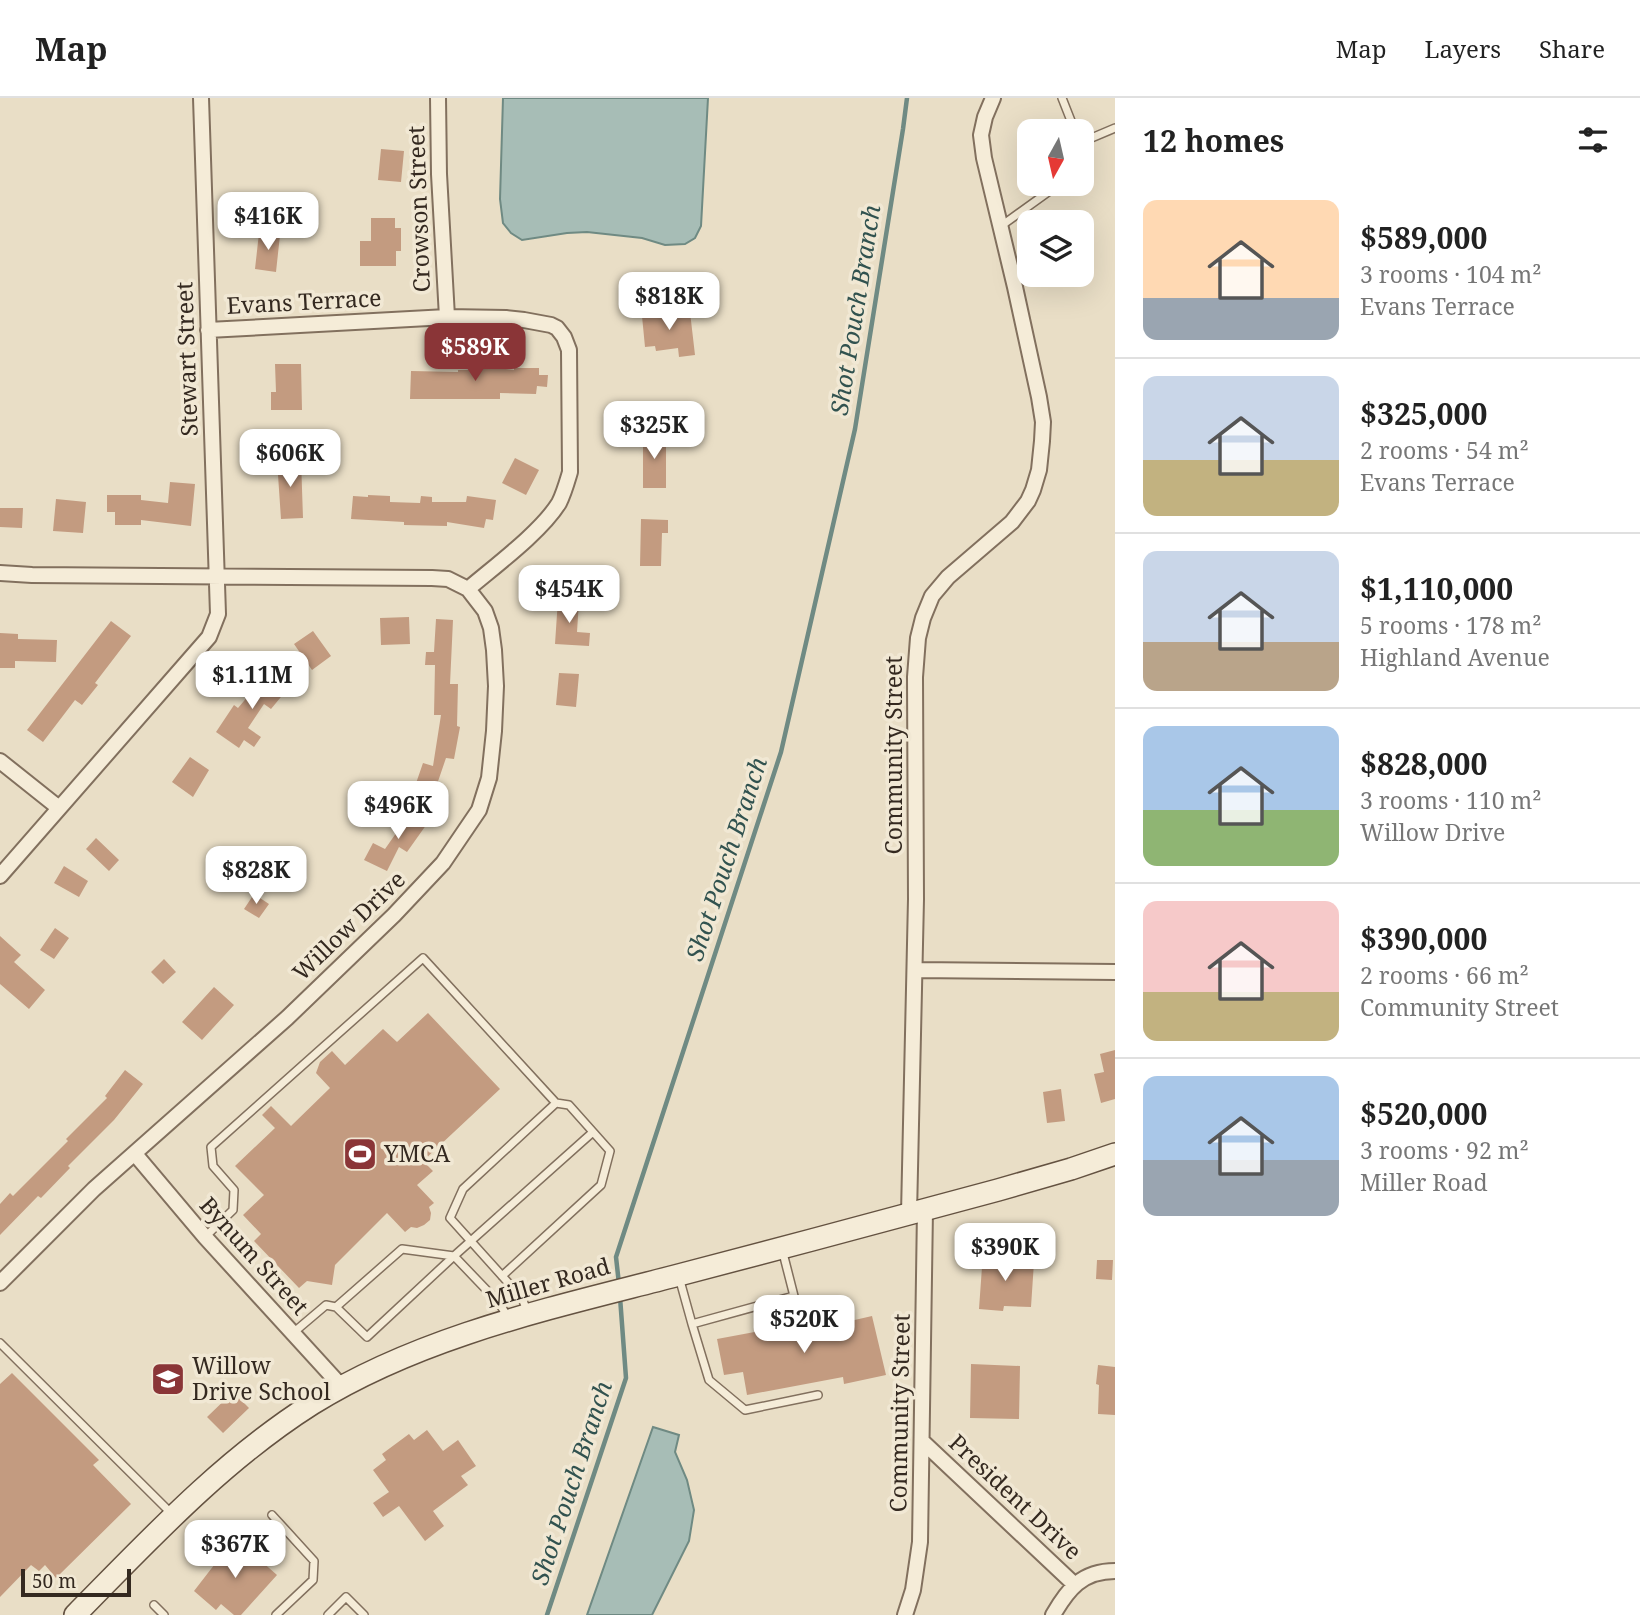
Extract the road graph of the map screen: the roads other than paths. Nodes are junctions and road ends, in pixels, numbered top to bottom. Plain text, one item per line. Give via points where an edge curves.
1 (201, 98) edge
2 (438, 98) edge
3 (993, 98) edge
4 (1062, 98) edge
5 (1070, 119) edge
6 (1115, 128) edge
7 (1094, 137) edge
8 (1043, 196) edge
9 (1001, 226) junction
10 (447, 317) junction
11 (208, 330) junction
12 (0, 573) edge
13 (217, 576) junction
14 (468, 589) junction
15 (0, 761) edge
16 (59, 808) junction
17 (0, 876) edge
18 (915, 970) junction
19 (1115, 972) edge
20 (556, 1103) junction
21 (593, 1132) junction
22 (135, 1154) junction
23 (1115, 1154) edge
24 (917, 1212) junction
25 (205, 1237) junction
26 (471, 1241) junction
27 (782, 1248) junction
28 (454, 1256) junction
29 (678, 1275) junction
30 (502, 1276) junction
31 (0, 1283) edge
32 (337, 1307) junction
33 (519, 1318) junction
34 (692, 1324) junction
35 (293, 1333) junction
36 (0, 1343) edge
37 (342, 1387) junction
38 (818, 1395) dead end
39 (923, 1443) junction
40 (272, 1514) dead end
41 (173, 1516) junction
42 (1115, 1571) edge
43 (1075, 1584) junction
44 (154, 1605) dead end
45 (75, 1615) edge
46 (164, 1615) edge
47 (276, 1615) edge
48 (328, 1615) edge
49 (364, 1615) edge
50 (905, 1615) edge
51 (1053, 1615) edge

1 - 11 street, Stewart Street
2 - 10 street, Crowson Street
3 - 9 street, Community Street via 981,135
4 - 5 lane
6 - 7 lane
8 - 9 lane
9 - 18 street, Community Street via 1043,422 1040,470 1028,501 1012,522 948,577 932,596 923,618 915,677
10 - 11 street, Evans Terrace
10 - 14 street, Evans Terrace via 544,323 557,328 569,350 570,472 562,497 534,532
11 - 13 street, Stewart Street
12 - 13 street
13 - 14 street via 432,578 448,579
13 - 16 street, Stewart Street via 218,614 209,637
14 - 22 street, Willow Drive via 491,628 495,674 489,778 480,810 443,863 394,915
15 - 16 street
16 - 17 street, Stewart Street
18 - 19 street
18 - 24 street, Community Street
20 - 21 lane via 569,1105
20 - 25 lane via 423,958 211,1147 213,1166 234,1190 233,1210
20 - 26 lane via 463,1189 450,1218
21 - 26 lane
21 - 30 lane via 610,1151 601,1185
22 - 25 street, Bynum Street
22 - 31 street, Willow Drive
23 - 24 main road, Miller Road
24 - 27 main road, Miller Road
24 - 39 street, Community Street
25 - 35 street, Bynum Street
26 - 28 lane
26 - 30 lane
27 - 29 main road, Miller Road
27 - 34 lane via 794,1296
28 - 32 lane via 402,1249
28 - 32 lane via 367,1337
28 - 33 lane
29 - 33 main road, Miller Road
29 - 34 lane
30 - 33 lane via 522,1298
32 - 35 lane via 326,1305
33 - 37 main road, Miller Road via 428,1347
34 - 38 lane via 709,1380 745,1410
35 - 37 street, Bynum Street
36 - 41 lane
37 - 41 main road, Miller Road via 251,1448
39 - 43 street, President Drive
39 - 50 street, Community Street via 920,1542
40 - 47 lane via 314,1561 313,1580
41 - 45 main road, Miller Road
42 - 43 street, President Drive via 1084,1577
43 - 51 street
44 - 46 lane
48 - 49 lane via 346,1597

